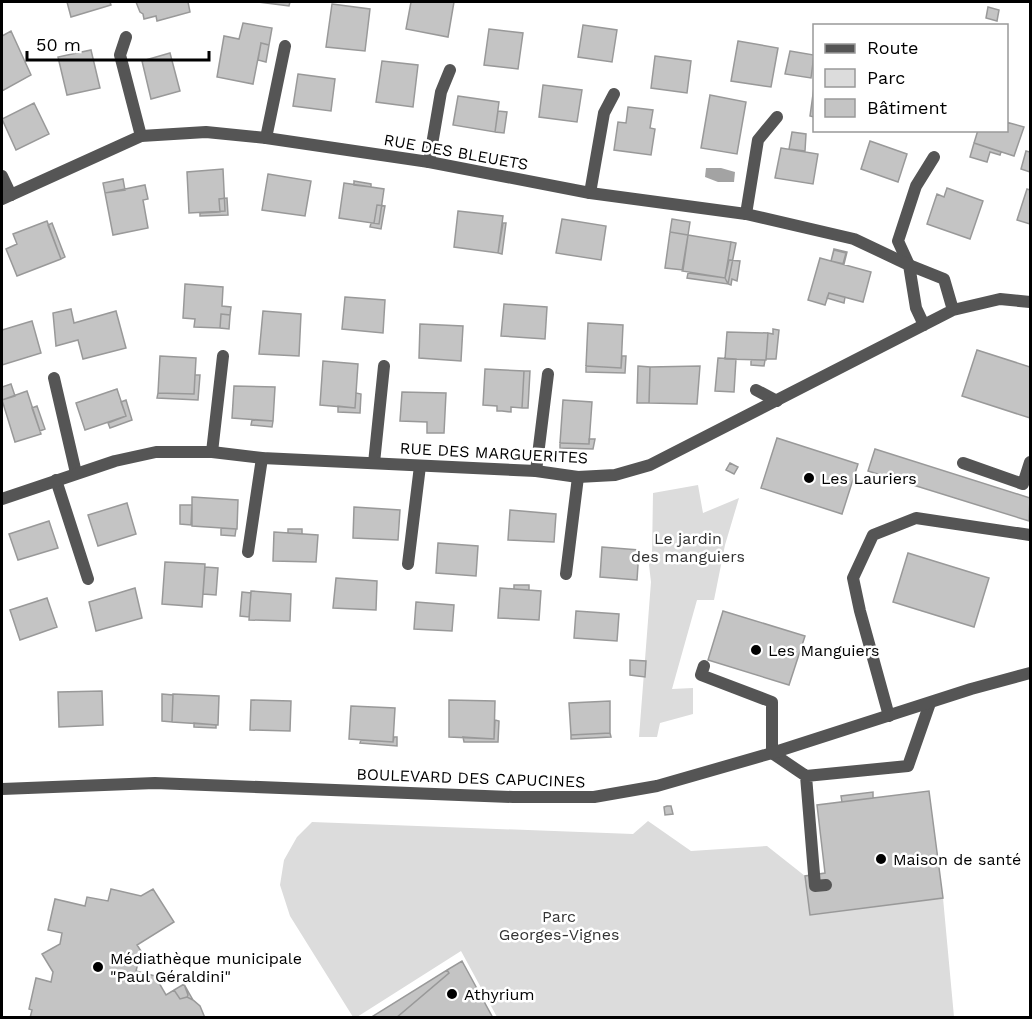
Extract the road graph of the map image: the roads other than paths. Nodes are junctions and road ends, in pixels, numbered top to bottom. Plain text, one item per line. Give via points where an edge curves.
1 (126, 38) dead end
2 (285, 46) dead end
3 (450, 70) dead end
4 (614, 94) dead end
5 (777, 117) dead end
6 (141, 136) junction
7 (266, 138) junction
8 (933, 157) dead end
9 (429, 162) junction
10 (2, 176) edge
11 (590, 193) junction
12 (6, 197) edge
13 (746, 214) junction
14 (909, 265) junction
15 (1030, 302) edge
16 (953, 310) junction
17 (924, 326) junction
18 (223, 356) dead end
19 (384, 366) dead end
20 (548, 374) dead end
21 (54, 378) dead end
22 (756, 390) dead end
23 (777, 401) junction
24 (212, 452) junction
25 (262, 458) junction
26 (1030, 462) edge
27 (374, 463) junction
28 (963, 463) dead end
29 (420, 466) junction
30 (536, 471) junction
31 (76, 473) junction
32 (578, 477) junction
33 (56, 480) junction
34 (2, 499) edge
35 (1030, 535) edge
36 (248, 552) dead end
37 (408, 564) dead end
38 (566, 574) dead end
39 (88, 579) dead end
40 (704, 666) dead end
41 (1030, 673) edge
42 (930, 703) junction
43 (888, 716) junction
44 (772, 753) junction
45 (806, 776) junction
46 (2, 789) edge
47 (826, 885) dead end

1 - 6 street via 120,55
2 - 7 street
3 - 9 street via 441,92
4 - 11 street via 604,113
5 - 13 street via 758,140
6 - 7 street, RUE DES BLEUETS via 206,132
6 - 12 street, RUE DES BLEUETS
7 - 9 street, RUE DES BLEUETS
8 - 14 street via 916,186 898,241
9 - 11 street, RUE DES BLEUETS
10 - 12 street
11 - 13 street, RUE DES BLEUETS
13 - 14 street, RUE DES BLEUETS via 854,239
14 - 16 street, RUE DES BLEUETS via 944,279
14 - 17 street via 916,308
15 - 16 street via 1000,299
16 - 17 street, RUE DES MARGUERITES
17 - 23 street, RUE DES MARGUERITES
18 - 24 street
19 - 27 street
20 - 30 street
21 - 31 street
22 - 23 street
23 - 32 street, RUE DES MARGUERITES via 650,465 615,475
24 - 25 street, RUE DES MARGUERITES
24 - 31 street, RUE DES MARGUERITES via 156,453
25 - 27 street, RUE DES MARGUERITES
25 - 36 street
26 - 28 street via 1023,484
27 - 29 street, RUE DES MARGUERITES
29 - 30 street, RUE DES MARGUERITES
29 - 37 street
30 - 32 street, RUE DES MARGUERITES
31 - 33 street, RUE DES MARGUERITES
32 - 38 street
33 - 34 street, RUE DES MARGUERITES
33 - 39 street
35 - 43 street via 916,518 873,535 853,578
40 - 44 street via 701,675 772,702
41 - 42 street, BOULEVARD DES CAPUCINES
42 - 43 street, BOULEVARD DES CAPUCINES
42 - 45 street via 908,766
43 - 44 street, BOULEVARD DES CAPUCINES
44 - 45 street
44 - 46 street, BOULEVARD DES CAPUCINES via 657,786 594,797 155,783
45 - 47 street via 815,886

